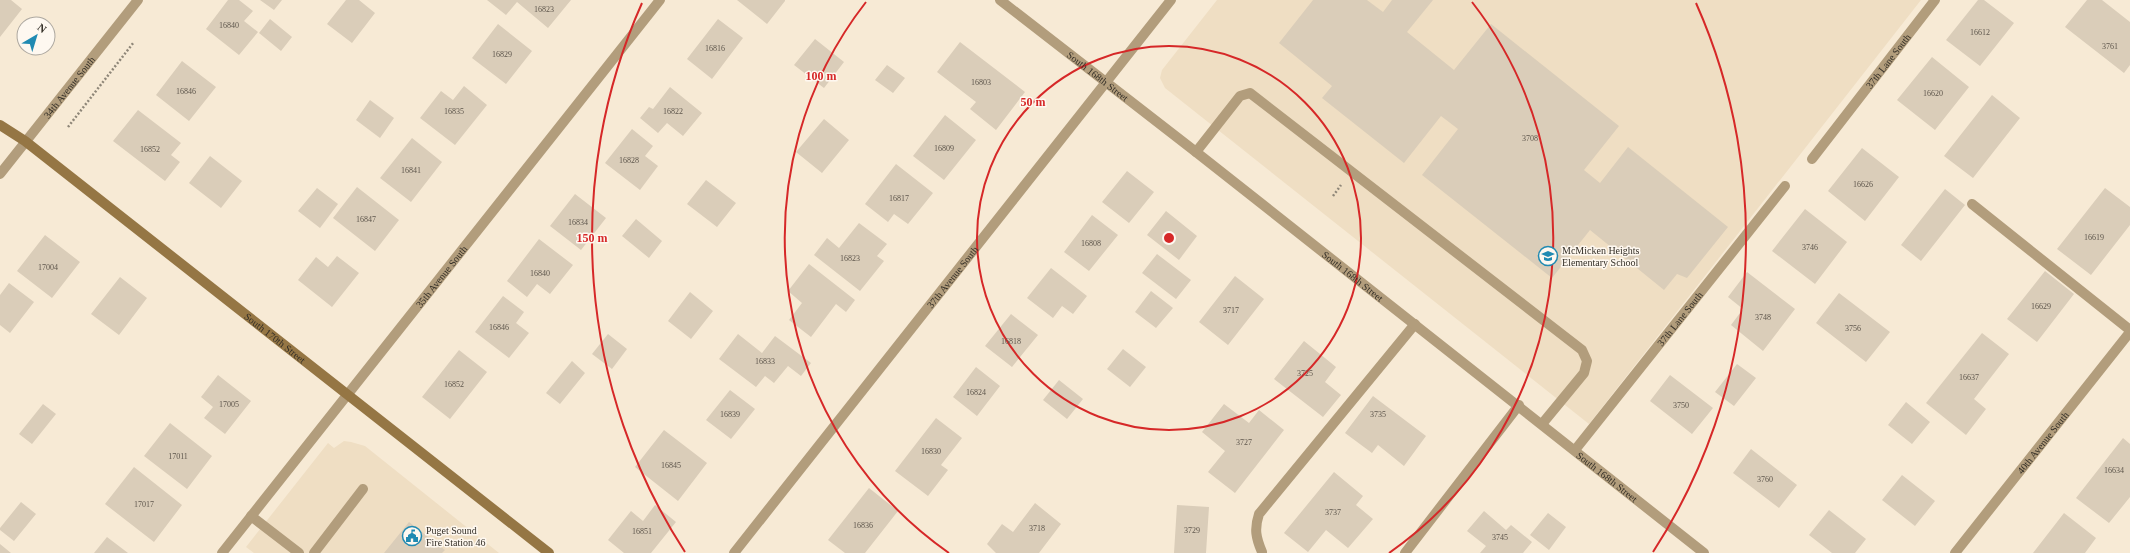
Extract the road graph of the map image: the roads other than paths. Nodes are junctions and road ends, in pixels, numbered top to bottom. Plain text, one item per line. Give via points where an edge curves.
1 (138, 0) edge
2 (660, 0) edge
3 (1000, 0) edge
4 (1171, 0) edge
5 (1935, 0) edge
6 (1106, 82) junction
7 (0, 125) edge
8 (25, 141) junction
9 (1196, 152) junction
10 (1812, 159) dead end
11 (0, 174) edge
12 (1785, 186) dead end
13 (1972, 204) dead end
14 (1415, 324) junction
15 (2130, 331) edge
16 (347, 395) junction
17 (1519, 405) junction
18 (1542, 424) junction
19 (1575, 450) junction
20 (363, 489) dead end
21 (251, 516) junction
22 (1262, 552) dead end
23 (222, 553) edge
24 (299, 553) edge
25 (314, 553) edge
26 (549, 553) edge
27 (734, 553) edge
28 (1405, 553) edge
29 (1704, 553) edge
30 (1955, 553) edge

1 - 8 street, 34th Avenue South
2 - 16 street, 35th Avenue South
3 - 6 street, South 168th Street
4 - 6 street, 37th Avenue South
5 - 10 street, 37th Lane South
6 - 9 street, South 168th Street
6 - 27 street, 37th Avenue South
7 - 8 street, South 170th Street
8 - 11 street, 34th Avenue South
8 - 16 street, South 170th Street
9 - 14 street, South 168th Street
9 - 18 street via 1240,96 1250,93 1582,350 1587,361 1584,373
12 - 19 street, 37th Lane South
13 - 15 street
14 - 17 street, South 168th Street
14 - 22 street via 1258,514 1255,524 1256,536
15 - 30 street, 40th Avenue South
16 - 21 street, 35th Avenue South
16 - 26 street, South 170th Street
17 - 18 street, South 168th Street
17 - 28 street
18 - 19 street, South 168th Street
19 - 29 street, South 168th Street
20 - 25 street
21 - 23 street, 35th Avenue South
21 - 24 street

